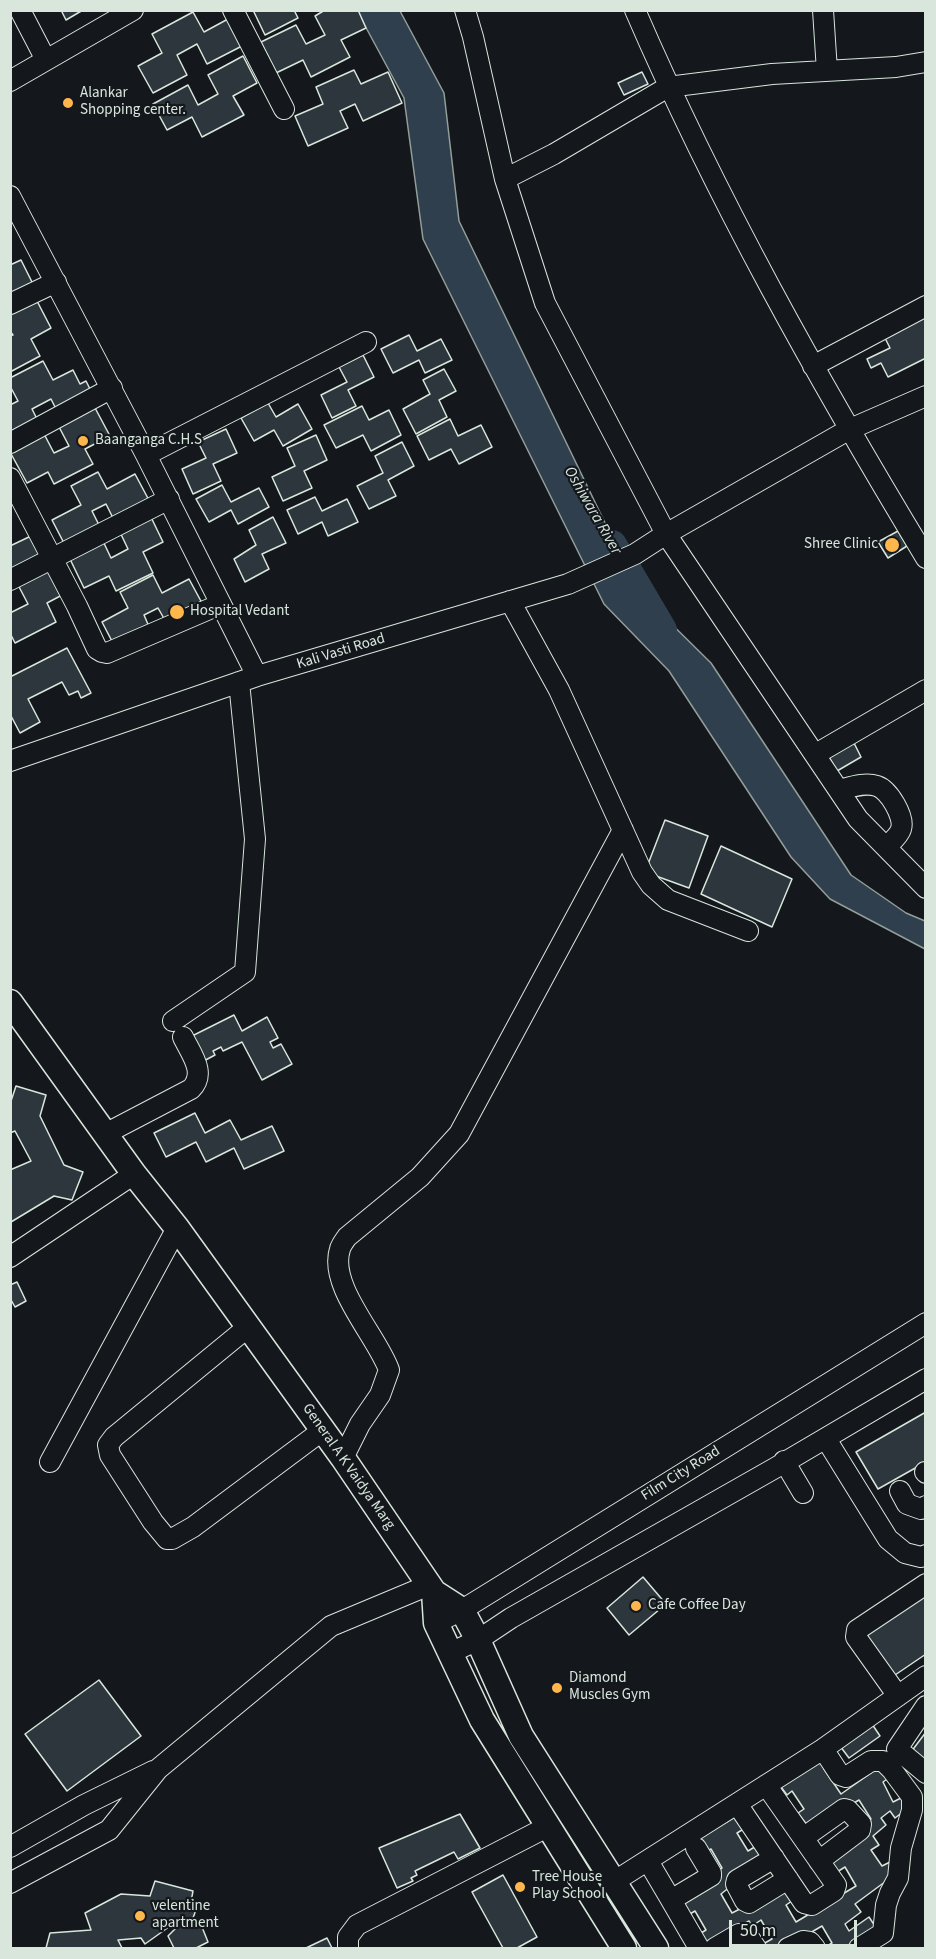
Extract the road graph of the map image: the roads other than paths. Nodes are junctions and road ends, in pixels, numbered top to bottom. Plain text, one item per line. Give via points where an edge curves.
1 (20, 10) edge
2 (133, 10) edge
3 (233, 10) edge
4 (465, 10) edge
5 (635, 10) edge
6 (822, 10) edge
7 (46, 60) junction
8 (926, 62) edge
9 (827, 71) junction
10 (10, 81) edge
11 (668, 87) junction
12 (284, 109) dead end
13 (505, 179) junction
14 (10, 196) edge
15 (56, 282) junction
16 (10, 304) edge
17 (926, 306) edge
18 (366, 342) dead end
19 (813, 366) junction
20 (111, 388) junction
21 (926, 396) edge
22 (848, 430) junction
23 (10, 443) edge
24 (146, 454) junction
25 (10, 478) edge
26 (169, 500) junction
27 (666, 534) junction
28 (52, 558) junction
29 (926, 558) edge
30 (10, 580) edge
31 (510, 601) junction
32 (221, 604) junction
33 (248, 680) junction
34 (926, 690) edge
35 (816, 754) junction
36 (10, 761) edge
37 (839, 790) junction
38 (623, 830) junction
39 (886, 848) junction
40 (922, 879) edge
41 (748, 931) dead end
42 (10, 1002) edge
43 (105, 1134) junction
44 (134, 1174) junction
45 (177, 1228) junction
46 (10, 1257) edge
47 (926, 1323) edge
48 (248, 1327) junction
49 (926, 1379) edge
50 (323, 1430) junction
51 (826, 1439) junction
52 (343, 1458) junction
53 (784, 1461) junction
54 (50, 1462) dead end
55 (900, 1491) dead end
56 (803, 1493) dead end
57 (926, 1506) edge
58 (926, 1555) edge
59 (926, 1584) edge
60 (431, 1589) junction
61 (462, 1610) junction
62 (436, 1623) junction
63 (478, 1640) junction
64 (450, 1653) junction
65 (926, 1676) edge
66 (898, 1696) junction
67 (926, 1706) edge
68 (823, 1749) junction
69 (158, 1769) junction
70 (926, 1773) edge
71 (766, 1785) junction
72 (737, 1804) junction
73 (547, 1827) junction
74 (803, 1838) junction
75 (10, 1847) edge
76 (696, 1848) dead end
77 (774, 1858) junction
78 (648, 1861) junction
79 (819, 1861) junction
80 (788, 1879) junction
81 (615, 1881) junction
82 (10, 1883) edge
83 (670, 1900) junction
84 (348, 1948) edge
85 (624, 1948) edge
86 (656, 1948) edge
87 (699, 1948) edge
88 (715, 1948) edge
89 (756, 1948) edge
90 (788, 1948) edge
91 (815, 1948) edge
92 (859, 1948) edge

1 - 7 street
2 - 7 street
3 - 12 street
4 - 13 street
5 - 11 street
6 - 9 street
7 - 10 street
8 - 9 street
9 - 11 street
11 - 13 street
11 - 19 street
13 - 27 street via 545,303
14 - 15 street
15 - 16 street
15 - 20 street
17 - 19 street
18 - 24 street
19 - 22 street
20 - 23 street
20 - 24 street
21 - 22 street, Kali Vasti Road
22 - 27 street, Kali Vasti Road
22 - 29 street
24 - 26 street
25 - 28 street
26 - 28 street
26 - 32 street
27 - 31 street, Kali Vasti Road via 635,554 568,584
27 - 35 street
28 - 30 street
28 - 32 street via 97,649 102,652
31 - 33 street, Kali Vasti Road
31 - 38 street via 559,690
32 - 33 street
33 - 36 street, Kali Vasti Road
33 - 43 street via 255,839 245,972 178,1029 199,1072 198,1083
34 - 35 street
35 - 37 street
37 - 39 street via 858,819
37 - 39 street via 869,784 890,796 902,826
38 - 41 street via 642,872 668,900
38 - 52 street via 459,1134 420,1177 347,1237 340,1249 346,1296 389,1370 380,1395
39 - 40 street
42 - 43 main road, General A K Vaidya Marg
43 - 44 main road, General A K Vaidya Marg
44 - 45 main road, General A K Vaidya Marg
44 - 46 street
45 - 48 main road, General A K Vaidya Marg
45 - 54 street
47 - 61 street, Film City Road
48 - 50 main road, General A K Vaidya Marg
48 - 50 street via 108,1445 110,1455 153,1522 167,1539 172,1539
49 - 51 street
50 - 52 main road, General A K Vaidya Marg
51 - 53 street
51 - 58 street via 888,1539 905,1552
52 - 60 main road, General A K Vaidya Marg
53 - 56 street
53 - 63 street
55 - 57 street via 907,1504 921,1509
59 - 66 street via 857,1629 856,1637
60 - 61 main road, General A K Vaidya Marg
60 - 62 main road
60 - 69 street via 331,1626
61 - 62 street, Film City Road
61 - 63 main road, General A K Vaidya Marg
62 - 64 main road
63 - 64 street
63 - 81 main road, General A K Vaidya Marg via 521,1736
64 - 73 main road via 482,1720
65 - 66 street
66 - 68 street
67 - 70 street via 897,1749
68 - 71 street
68 - 92 street via 840,1775 846,1777 871,1761 883,1761 912,1797 898,1878 890,1893 883,1933
69 - 75 street
69 - 82 street via 109,1830
71 - 72 street
71 - 74 street
72 - 77 street
72 - 78 street
73 - 84 street via 357,1925 348,1937
73 - 85 main road
74 - 79 street
74 - 79 street via 844,1809 861,1824 860,1830
76 - 83 street via 711,1876
77 - 80 street
77 - 80 street via 737,1880 744,1901 749,1903
78 - 81 street
78 - 83 street
79 - 80 street via 836,1885 834,1891 812,1905 804,1903
81 - 86 main road, General A K Vaidya Marg
83 - 87 street
88 - 89 street via 738,1934 748,1936
90 - 91 street via 803,1941

